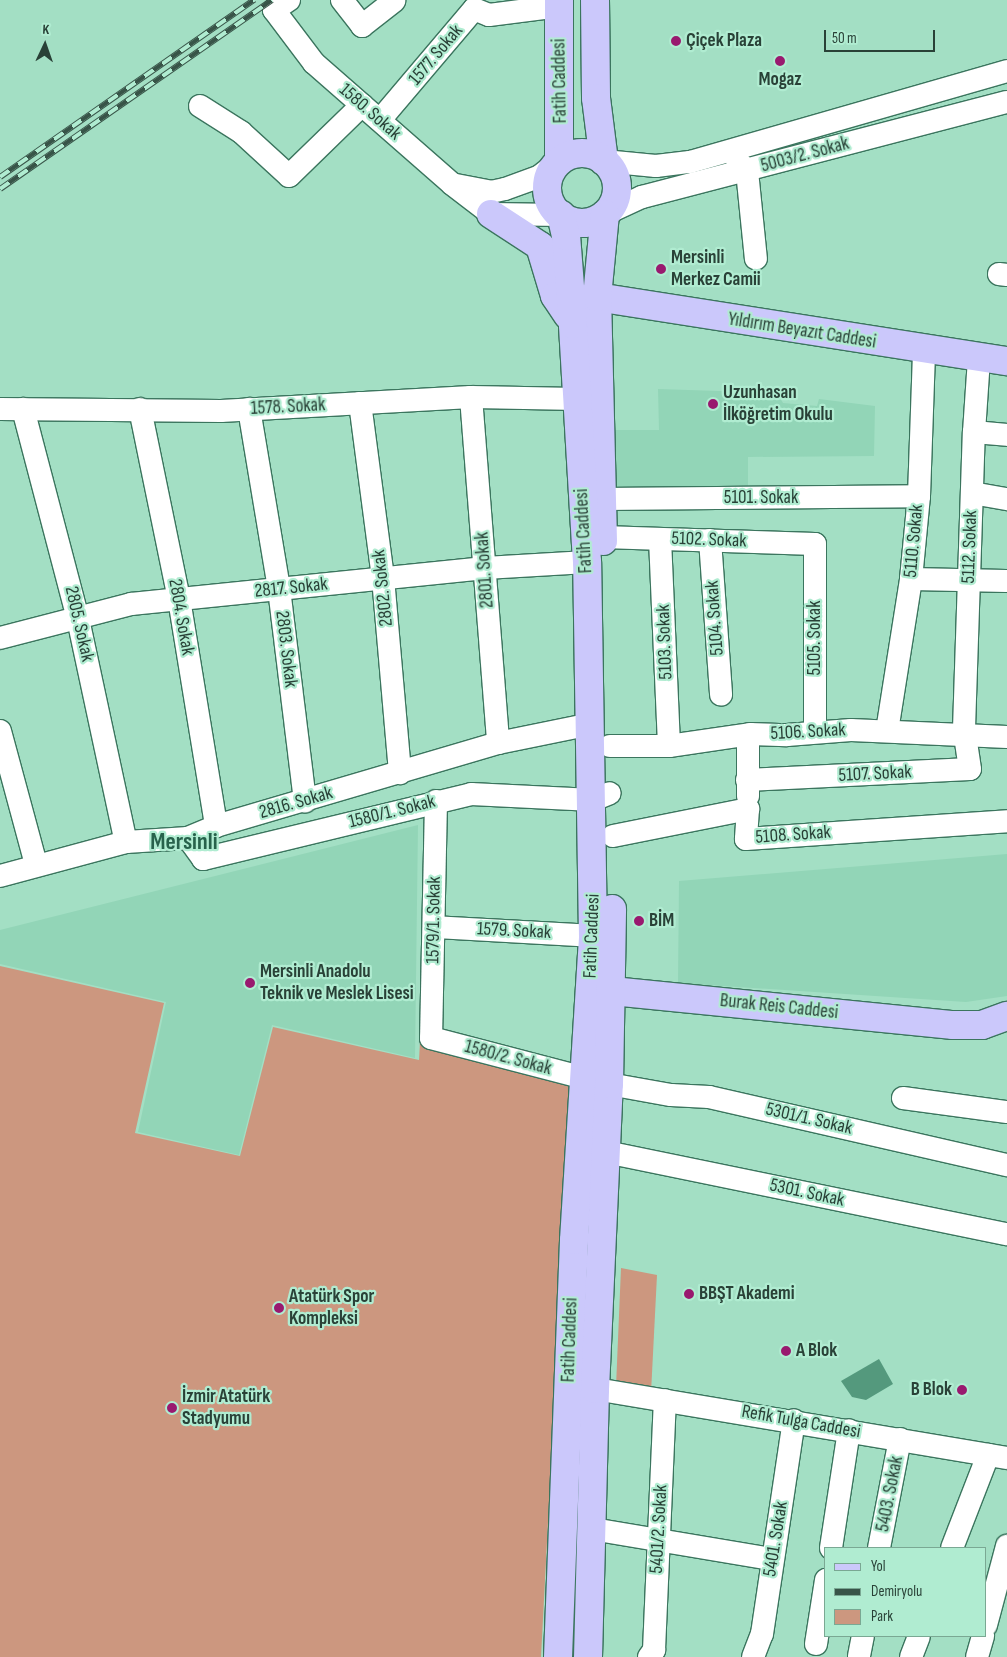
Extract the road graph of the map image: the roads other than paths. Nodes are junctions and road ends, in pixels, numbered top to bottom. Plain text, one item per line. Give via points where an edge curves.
1 (289, 0) edge
2 (342, 0) edge
3 (595, 0) edge
4 (394, 1) dead end
5 (559, 3) edge
6 (472, 5) edge
7 (1007, 70) edge
8 (1007, 102) edge
9 (362, 105) junction
10 (200, 106) dead end
11 (380, 120) junction
12 (729, 152) junction
13 (560, 161) junction
14 (604, 161) junction
15 (747, 171) junction
16 (452, 184) junction
17 (491, 214) junction
18 (605, 214) junction
19 (561, 215) junction
20 (756, 259) dead end
21 (597, 297) junction
22 (574, 324) junction
23 (924, 350) junction
24 (979, 358) junction
25 (1007, 362) edge
26 (471, 398) junction
27 (577, 399) junction
28 (360, 403) junction
29 (0, 409) edge
30 (23, 409) junction
31 (249, 409) junction
32 (140, 410) junction
33 (974, 432) junction
34 (1007, 435) edge
35 (972, 493) junction
36 (919, 496) junction
37 (602, 499) junction
38 (1007, 499) edge
39 (602, 537) junction
40 (660, 539) junction
41 (710, 540) junction
42 (815, 544) joint
43 (587, 562) junction
44 (485, 568) junction
45 (383, 578) junction
46 (911, 579) junction
47 (969, 580) junction
48 (1007, 581) edge
49 (279, 589) junction
50 (179, 599) junction
51 (78, 619) junction
52 (0, 638) edge
53 (721, 695) dead end
54 (591, 724) junction
55 (0, 731) edge
56 (887, 731) junction
57 (815, 732) junction
58 (966, 735) junction
59 (748, 736) junction
60 (1007, 737) edge
61 (498, 743) junction
62 (610, 746) junction
63 (669, 746) junction
64 (400, 773) junction
65 (747, 780) junction
66 (602, 796) junction
67 (305, 801) junction
68 (436, 801) junction
69 (748, 809) junction
70 (1007, 821) edge
71 (216, 826) junction
72 (613, 836) junction
73 (188, 838) junction
74 (126, 842) junction
75 (36, 864) junction
76 (0, 876) edge
77 (434, 927) junction
78 (594, 936) junction
79 (612, 991) junction
80 (1007, 1016) edge
81 (431, 1038) joint
82 (597, 1081) junction
83 (903, 1098) dead end
84 (1007, 1112) edge
85 (606, 1152) junction
86 (1007, 1165) edge
87 (1007, 1234) edge
88 (595, 1388) junction
89 (665, 1400) junction
90 (794, 1420) junction
91 (849, 1430) junction
92 (900, 1439) junction
93 (997, 1456) edge
94 (592, 1529) junction
95 (659, 1539) junction
96 (1007, 1546) edge
97 (831, 1547) edge
98 (879, 1547) edge
99 (952, 1547) edge
100 (772, 1559) junction
101 (824, 1593) edge
102 (987, 1621) edge
103 (920, 1637) edge
104 (983, 1637) edge
105 (816, 1644) dead end
106 (594, 1656) edge
107 (558, 1657) edge
108 (650, 1657) edge
109 (753, 1657) edge
110 (912, 1657) edge
111 (977, 1657) edge

1 - 9 street, 1580. Sokak via 274,10 314,63
2 - 4 street via 362,26
3 - 14 main road, Fatih Caddesi via 596,98
5 - 6 street, 1577. Sokak via 489,15
5 - 13 main road, Fatih Caddesi
6 - 11 street, 1577. Sokak
7 - 12 street, 5003/2. Sokak
8 - 15 street, 5003/2. Sokak
9 - 10 street via 289,176 241,132
9 - 11 street, 1580. Sokak
11 - 16 street, 1580. Sokak
12 - 14 street, 5003/2. Sokak via 656,166
12 - 15 street
13 - 14 main road via 582,153
13 - 16 street via 540,176 491,192
13 - 19 main road via 548,178 547,189 554,208
14 - 18 main road via 613,173 617,187 616,197
15 - 18 street, 5003/2. Sokak via 642,196
15 - 20 street
16 - 17 street, 1580. Sokak
17 - 19 street
17 - 22 main road via 540,246 555,296
18 - 19 main road via 583,223
18 - 21 main road, Fatih Caddesi
19 - 22 main road, Fatih Caddesi
21 - 23 main road, Yıldırım Beyazıt Caddesi
21 - 37 main road, Fatih Caddesi
22 - 27 main road, Fatih Caddesi
23 - 24 main road, Yıldırım Beyazıt Caddesi
23 - 36 street, 5110. Sokak
24 - 25 main road, Yıldırım Beyazıt Caddesi
24 - 33 street, 5112. Sokak
26 - 27 street, 1578. Sokak
26 - 28 street, 1578. Sokak
26 - 44 street, 2801. Sokak
27 - 43 main road, Fatih Caddesi
28 - 31 street, 1578. Sokak
28 - 45 street, 2802. Sokak
29 - 30 street, 1578. Sokak
30 - 32 street, 1578. Sokak
30 - 51 street, 2805. Sokak
31 - 32 street, 1578. Sokak
31 - 49 street, 2803. Sokak
32 - 50 street, 2804. Sokak
33 - 34 street
33 - 35 street, 5112. Sokak
35 - 38 street
35 - 47 street, 5112. Sokak
36 - 37 street, 5101. Sokak
36 - 46 street, 5110. Sokak
37 - 39 main road, Fatih Caddesi
39 - 40 street, 5102. Sokak
39 - 62 main road, Fatih Caddesi
40 - 41 street, 5102. Sokak
40 - 63 street, 5103. Sokak
41 - 42 street, 5102. Sokak
41 - 53 street, 5104. Sokak
42 - 57 street, 5105. Sokak
43 - 44 street, 2817. Sokak
43 - 54 main road, Fatih Caddesi
44 - 45 street, 2817. Sokak
44 - 61 street, 2801. Sokak
45 - 49 street, 2817. Sokak
45 - 64 street, 2802. Sokak
46 - 47 street
46 - 56 street, 5110. Sokak
47 - 48 street
47 - 58 street, 5112. Sokak
49 - 50 street, 2817. Sokak
49 - 67 street, 2803. Sokak
50 - 51 street, 2817. Sokak via 130,604
50 - 71 street, 2804. Sokak
51 - 52 street, 2817. Sokak
51 - 74 street, 2805. Sokak
54 - 61 street, 2816. Sokak
54 - 66 main road, Fatih Caddesi
55 - 75 street
56 - 57 street, 5106. Sokak
56 - 58 street, 5106. Sokak
57 - 59 street, 5106. Sokak
58 - 60 street, 5106. Sokak
58 - 65 street, 5107. Sokak via 970,769
59 - 63 street, 5106. Sokak
59 - 65 street
61 - 64 street, 2816. Sokak
62 - 63 street, 5106. Sokak
62 - 66 main road, Fatih Caddesi
64 - 67 street, 2816. Sokak
65 - 69 street
66 - 68 street, 1580/1. Sokak via 471,794
66 - 72 main road
66 - 78 main road, Fatih Caddesi
67 - 71 street, 2816. Sokak
68 - 73 street, 1580/1. Sokak via 203,859
68 - 77 street, 1579/1. Sokak
69 - 70 street, 5108. Sokak via 746,839
69 - 72 street, 5108. Sokak
71 - 73 street, 2816. Sokak
72 - 79 main road
73 - 74 street, 2816. Sokak
74 - 75 street, 2816. Sokak
75 - 76 street, 2816. Sokak
77 - 78 street, 1579. Sokak
77 - 81 street, 1579/1. Sokak
78 - 79 main road via 598,976
78 - 82 main road, Fatih Caddesi
79 - 80 main road, Burak Reis Caddesi via 953,1025 982,1025
79 - 82 main road
81 - 82 street, 1580/2. Sokak
82 - 85 main road
82 - 86 street, 5301/1. Sokak via 726,1100
82 - 107 main road, Fatih Caddesi via 574,1240
83 - 84 street
85 - 87 street, 5301. Sokak
85 - 88 main road
88 - 89 street, Refik Tulga Caddesi
88 - 94 main road
89 - 90 street, Refik Tulga Caddesi
89 - 95 street, 5401/2. Sokak
90 - 91 street, Refik Tulga Caddesi
90 - 100 street, 5401. Sokak
91 - 92 street, Refik Tulga Caddesi
91 - 97 street
92 - 93 street, Refik Tulga Caddesi
92 - 98 street, 5403. Sokak
93 - 99 street
94 - 95 street
94 - 106 main road
95 - 100 street
95 - 108 street, 5401/2. Sokak via 654,1650
96 - 102 street
100 - 109 street, 5401. Sokak via 762,1634
101 - 105 street
103 - 110 street
104 - 111 street

